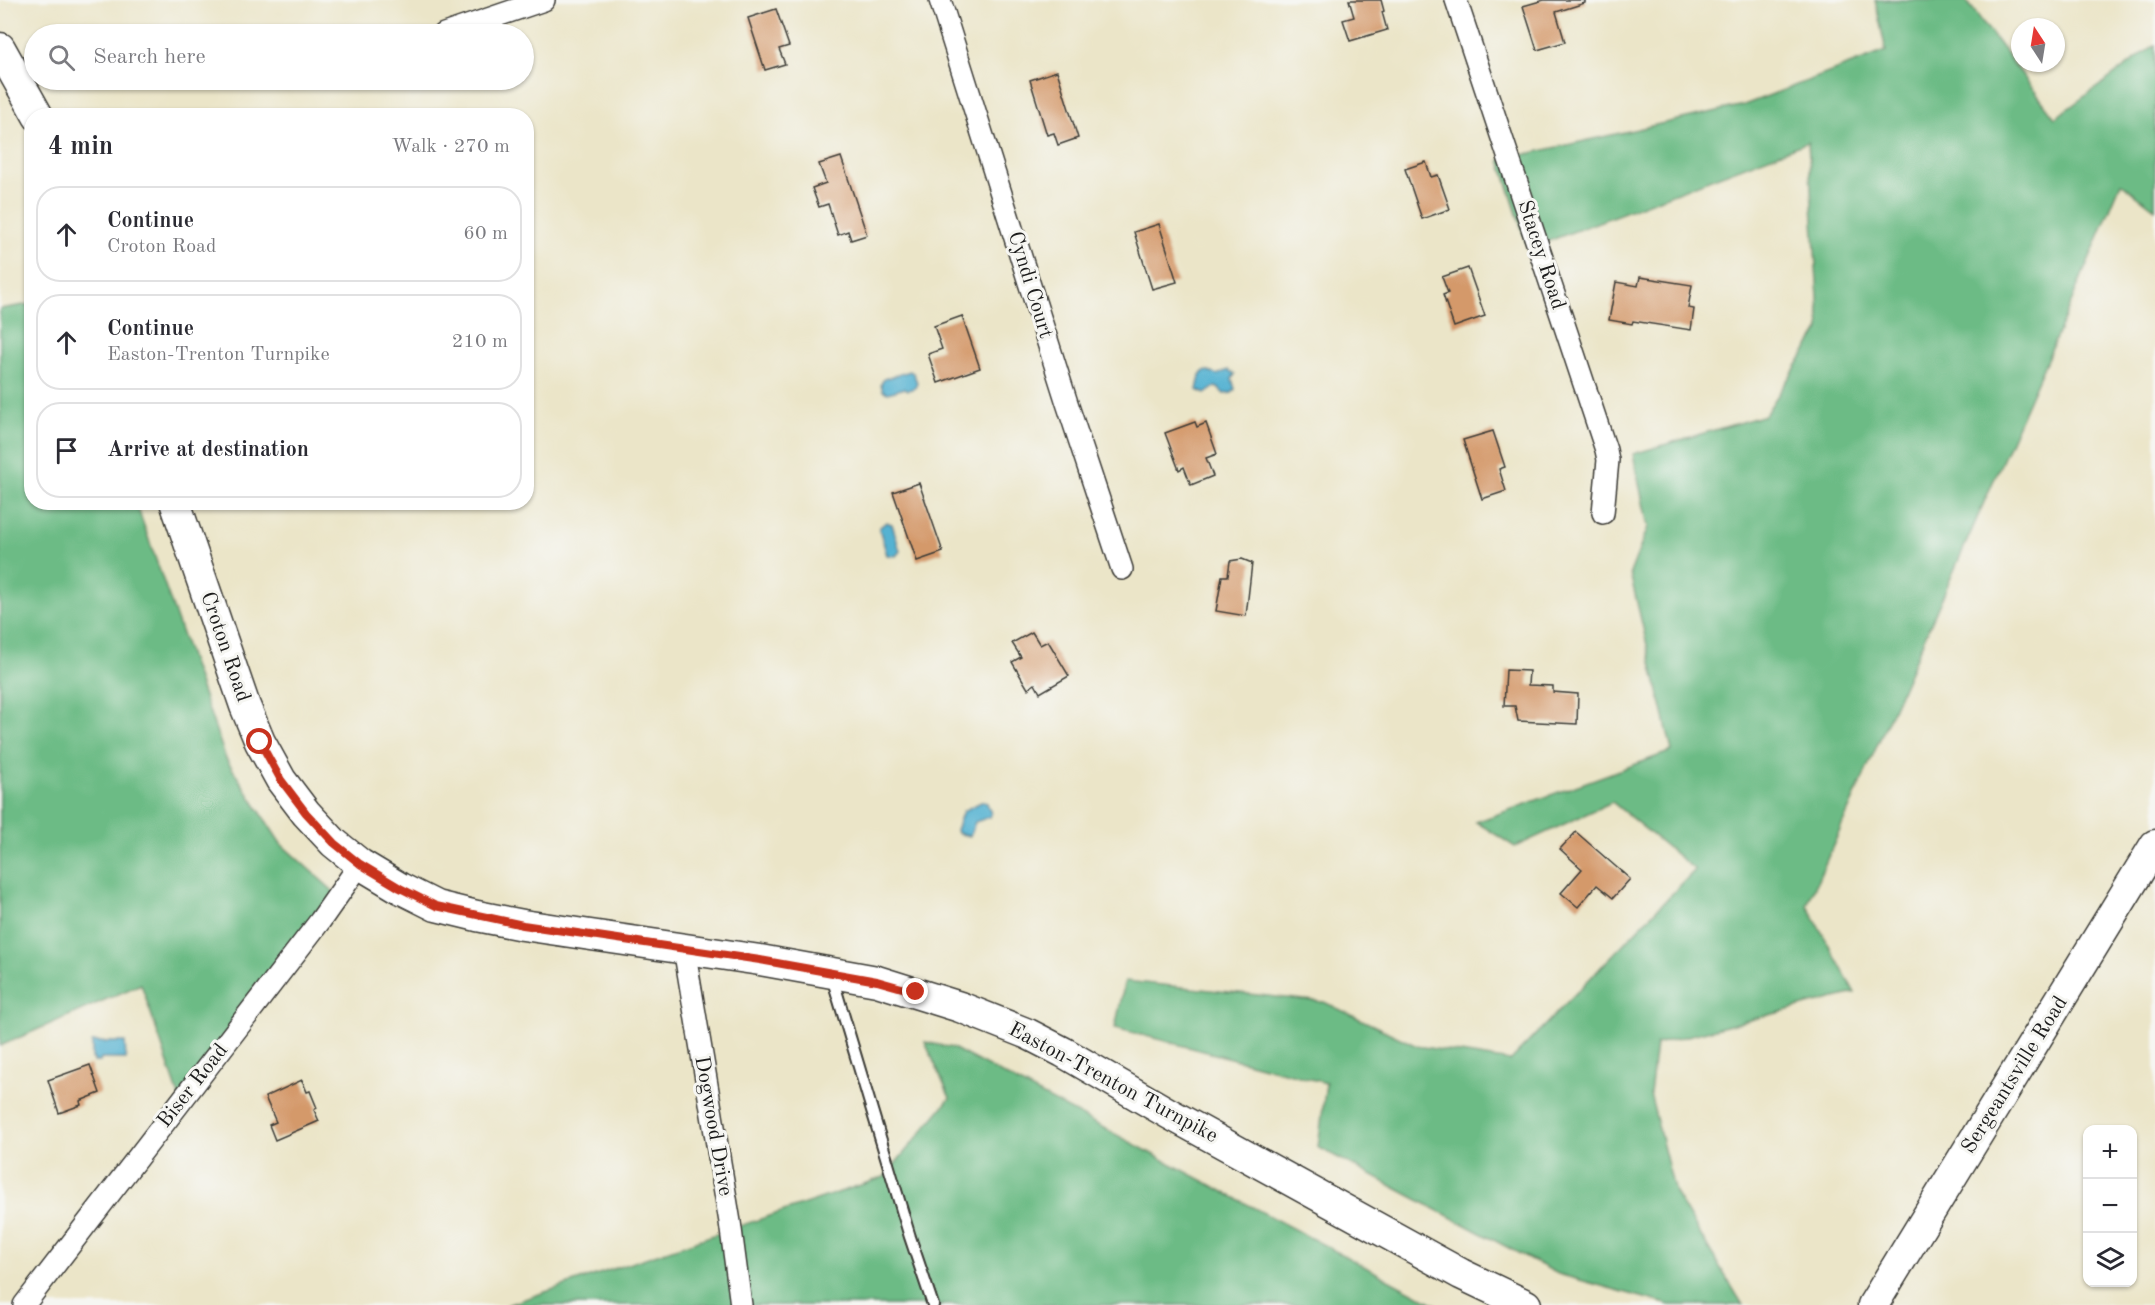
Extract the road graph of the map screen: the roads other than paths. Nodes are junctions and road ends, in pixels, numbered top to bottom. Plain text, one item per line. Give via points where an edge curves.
1 (544, 0) edge
2 (940, 0) edge
3 (1456, 0) edge
4 (473, 24) edge
5 (0, 48) edge
6 (34, 108) edge
7 (179, 510) edge
8 (1603, 513) dead end
9 (1122, 569) dead end
10 (2155, 844) edge
11 (360, 864) junction
12 (2146, 877) edge
13 (684, 948) junction
14 (831, 973) junction
15 (24, 1305) edge
16 (741, 1305) edge
17 (933, 1305) edge
18 (1526, 1305) edge
19 (1873, 1305) edge

1 - 4 street
2 - 9 street, Cyndi Court
3 - 8 street, Stacey Road via 1606,450
5 - 6 main road
7 - 11 main road, Croton Road via 244,706 260,742 281,780 306,813
10 - 12 main road, Sergeantsville Road
11 - 13 main road, Easton-Trenton Turnpike via 436,906 523,925
11 - 15 street, Biser Road
12 - 19 main road, Sergeantsville Road
13 - 14 main road, Easton-Trenton Turnpike
13 - 16 street, Dogwood Drive
14 - 17 lane
14 - 18 main road, Easton-Trenton Turnpike via 916,992 1028,1034 1461,1274

